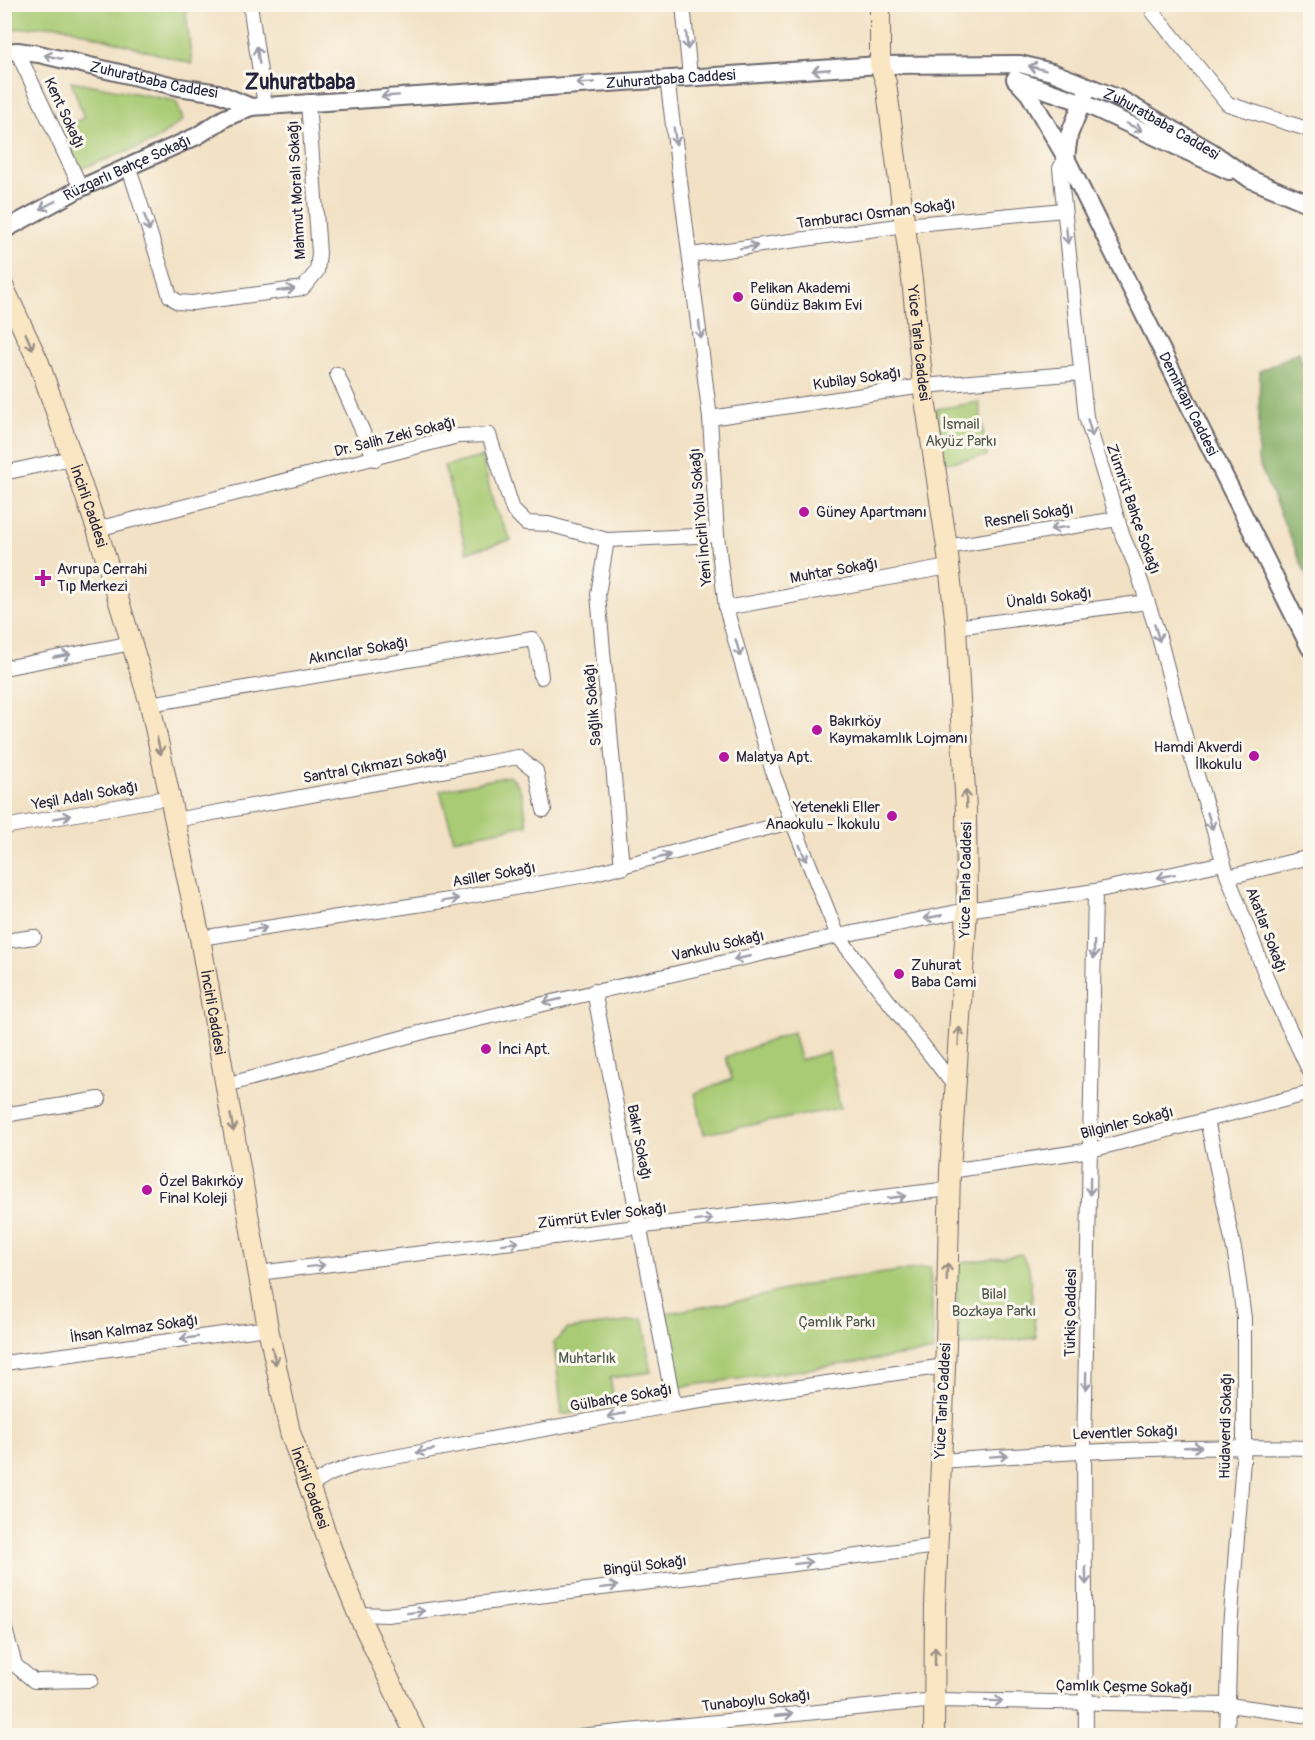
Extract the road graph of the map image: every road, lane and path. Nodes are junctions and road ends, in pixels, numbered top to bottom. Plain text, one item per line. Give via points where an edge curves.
1 (250, 4) edge
2 (683, 4) edge
3 (880, 4) edge
4 (1153, 12) dead end
5 (11, 51) edge
6 (992, 64) junction
7 (880, 65) junction
8 (690, 77) junction
9 (667, 78) junction
10 (1015, 79) junction
11 (1084, 85) junction
12 (1057, 93) junction
13 (308, 102) junction
14 (1081, 102) junction
15 (259, 107) junction
16 (1311, 130) edge
17 (1051, 132) junction
18 (1066, 158) junction
19 (129, 168) junction
20 (1250, 179) junction
21 (81, 188) junction
22 (1311, 204) edge
23 (1065, 210) junction
24 (905, 225) junction
25 (4, 230) edge
26 (691, 255) junction
27 (7, 297) edge
28 (1081, 373) junction
29 (337, 374) dead end
30 (923, 386) junction
31 (710, 418) junction
32 (71, 458) junction
33 (375, 459) junction
34 (4, 473) edge
35 (1117, 519) junction
36 (97, 529) junction
37 (717, 535) junction
38 (607, 540) junction
39 (947, 547) junction
40 (948, 567) junction
41 (1147, 602) junction
42 (726, 608) junction
43 (956, 627) junction
44 (132, 643) junction
45 (1311, 648) edge
46 (4, 668) edge
47 (541, 677) dead end
48 (150, 704) junction
49 (171, 797) junction
50 (544, 810) dead end
51 (175, 820) junction
52 (790, 822) junction
53 (4, 827) edge
54 (1311, 857) edge
55 (1223, 863) junction
56 (622, 868) junction
57 (1228, 877) junction
58 (1095, 891) junction
59 (967, 910) junction
60 (838, 936) junction
61 (34, 937) dead end
62 (200, 938) junction
63 (4, 941) edge
64 (594, 991) junction
65 (1311, 1072) edge
66 (226, 1085) junction
67 (956, 1088) junction
68 (1311, 1094) edge
69 (99, 1099) dead end
70 (4, 1115) edge
71 (1207, 1120) junction
72 (1091, 1150) junction
73 (950, 1180) junction
74 (638, 1228) junction
75 (258, 1274) junction
76 (268, 1328) junction
77 (4, 1363) edge
78 (945, 1366) junction
79 (674, 1405) junction
80 (1244, 1447) junction
81 (1311, 1449) edge
82 (1084, 1450) junction
83 (940, 1461) junction
84 (310, 1486) junction
85 (937, 1546) junction
86 (357, 1614) junction
87 (4, 1626) edge
88 (91, 1680) dead end
89 (935, 1700) junction
90 (1087, 1702) junction
91 (1228, 1705) junction
92 (1311, 1716) edge
93 (416, 1736) edge
94 (580, 1736) edge
95 (934, 1736) edge
96 (1086, 1736) edge
97 (1227, 1736) edge

15 -> 1 street
2 -> 8 street
3 - 7 main road, Yüce Tarla Caddesi
4 - 16 street via 1228,104
15 -> 5 street, Zuhuratbaba Caddesi via 218,93
5 - 21 street, Kent Sokağı
6 - 7 street, Zuhuratbaba Caddesi
6 - 10 street
11 -> 6 street, Zuhuratbaba Caddesi via 1020,63
7 -> 8 street, Zuhuratbaba Caddesi
7 - 24 main road, Yüce Tarla Caddesi via 886,83
8 - 9 street, Zuhuratbaba Caddesi
9 -> 13 street, Zuhuratbaba Caddesi
9 -> 26 street, Yeni İncirli Yolu Sokağı
10 - 12 street
10 - 17 street, Demirkapı Caddesi via 1029,94
11 - 12 street
11 - 14 street
11 - 20 street, Zuhuratbaba Caddesi via 1120,99
12 - 14 street
12 - 17 street via 1049,110
13 - 15 street, Zuhuratbaba Caddesi
19 -> 13 street, Mahmut Moralı Sokağı via 170,296 178,302 303,288 317,271 319,253
14 - 18 street via 1069,135
14 -> 20 street
15 - 19 street, Rüzgarlı Bahçe Sokağı via 225,118 197,136
17 - 18 street, Demirkapı Caddesi
18 - 23 street, Zümrüt Bahçe Sokağı via 1060,168
18 - 45 street, Demirkapı Caddesi
19 - 21 street, Rüzgarlı Bahçe Sokağı
20 - 22 street, Zuhuratbaba Caddesi
21 -> 25 street, Rüzgarlı Bahçe Sokağı
23 - 24 street, Tamburacı Osman Sokağı
23 -> 28 street, Zümrüt Bahçe Sokağı
26 -> 24 street, Tamburacı Osman Sokağı
24 - 30 main road, Yüce Tarla Caddesi
26 -> 31 street, Yeni İncirli Yolu Sokağı
27 -> 32 main road, İncirli Caddesi via 39,363
28 - 30 street, Kubilay Sokağı
28 -> 35 street, Zümrüt Bahçe Sokağı via 1086,417
29 - 33 street
30 - 31 street, Kubilay Sokağı
30 - 39 main road, Yüce Tarla Caddesi
31 - 37 street, Yeni İncirli Yolu Sokağı
32 - 34 street
32 - 36 main road, İncirli Caddesi
33 - 36 street, Dr. Salih Zeki Sokağı
33 - 38 street, Dr. Salih Zeki Sokağı via 458,436 489,435 513,510 526,523 548,524
35 -> 39 street, Resneli Sokağı
35 - 41 street, Zümrüt Bahçe Sokağı
36 - 44 main road, İncirli Caddesi
37 - 38 street, Dr. Salih Zeki Sokağı
37 - 42 street, Yeni İncirli Yolu Sokağı
38 - 56 street, Sağlık Sokağı via 598,594
39 - 40 main road, Yüce Tarla Caddesi
40 - 42 street, Muhtar Sokağı
40 - 43 main road, Yüce Tarla Caddesi
41 - 43 street, Ünaldı Sokağı
41 -> 55 street, Zümrüt Bahçe Sokağı
42 -> 52 street, Yeni İncirli Yolu Sokağı
59 -> 43 main road, Yüce Tarla Caddesi via 965,776
46 -> 44 street
44 - 48 main road, İncirli Caddesi
47 - 48 street, Akıncılar Sokağı via 532,639
48 -> 49 main road, İncirli Caddesi
49 - 51 main road, İncirli Caddesi
53 -> 49 street, Yeşil Adalı Sokağı
50 - 51 street, Santral Çıkmazı Sokağı via 536,771 518,757
51 - 62 main road, İncirli Caddesi
56 -> 52 street, Asiller Sokağı
52 -> 60 street, Yeni İncirli Yolu Sokağı
54 - 57 street
55 - 57 street, Akatlar Sokağı
55 -> 58 street, Vankulu Sokağı
62 -> 56 street, Asiller Sokağı via 449,900
57 - 65 street, Akatlar Sokağı via 1273,994
58 - 59 street, Vankulu Sokağı
58 -> 72 street, Türkiş Caddesi
59 -> 60 street, Vankulu Sokağı
67 -> 59 main road, Yüce Tarla Caddesi
60 -> 64 street, Vankulu Sokağı
60 - 67 street, Yeni İncirli Yolu Sokağı
61 - 63 street
62 - 66 main road, İncirli Caddesi
64 -> 66 street, Vankulu Sokağı
64 - 74 street, Bakır Sokağı
66 -> 75 main road, İncirli Caddesi
67 - 73 main road, Yüce Tarla Caddesi
68 - 71 street, Bilginler Sokağı
69 - 70 street
71 - 72 street, Bilginler Sokağı
71 - 80 street, Hüdaverdi Sokağı via 1244,1318
72 - 73 street, Bilginler Sokağı
72 -> 82 street, Türkiş Caddesi
74 -> 73 street, Zümrüt Evler Sokağı
78 -> 73 main road, Yüce Tarla Caddesi
75 -> 74 street, Zümrüt Evler Sokağı
74 - 79 street, Bakır Sokağı
75 - 76 main road, İncirli Caddesi
76 -> 77 street, İhsan Kalmaz Sokağı
76 -> 84 main road, İncirli Caddesi via 290,1432
78 - 79 street, Gülbahçe Sokağı
78 - 83 main road, Yüce Tarla Caddesi
79 -> 84 street, Gülbahçe Sokağı via 357,1464
80 - 81 street, Leventler Sokağı
82 -> 80 street, Leventler Sokağı
80 - 91 street, Hüdaverdi Sokağı
83 -> 82 street, Leventler Sokağı
82 -> 90 street, Türkiş Caddesi
83 - 85 main road, Yüce Tarla Caddesi
84 - 86 main road, İncirli Caddesi
86 -> 85 street, Bingül Sokağı via 387,1615
89 -> 85 main road, Yüce Tarla Caddesi
86 - 93 main road, İncirli Caddesi
87 - 88 street via 15,1665 34,1681
89 -> 90 street, Çamlık Çeşme Sokağı
94 -> 89 street, Tunaboylu Sokağı
89 - 95 main road, Yüce Tarla Caddesi
90 - 91 street, Çamlık Çeşme Sokağı
90 - 96 street, Türkiş Caddesi
91 - 92 street, Çamlık Çeşme Sokağı
91 - 97 street, Hüdaverdi Sokağı

